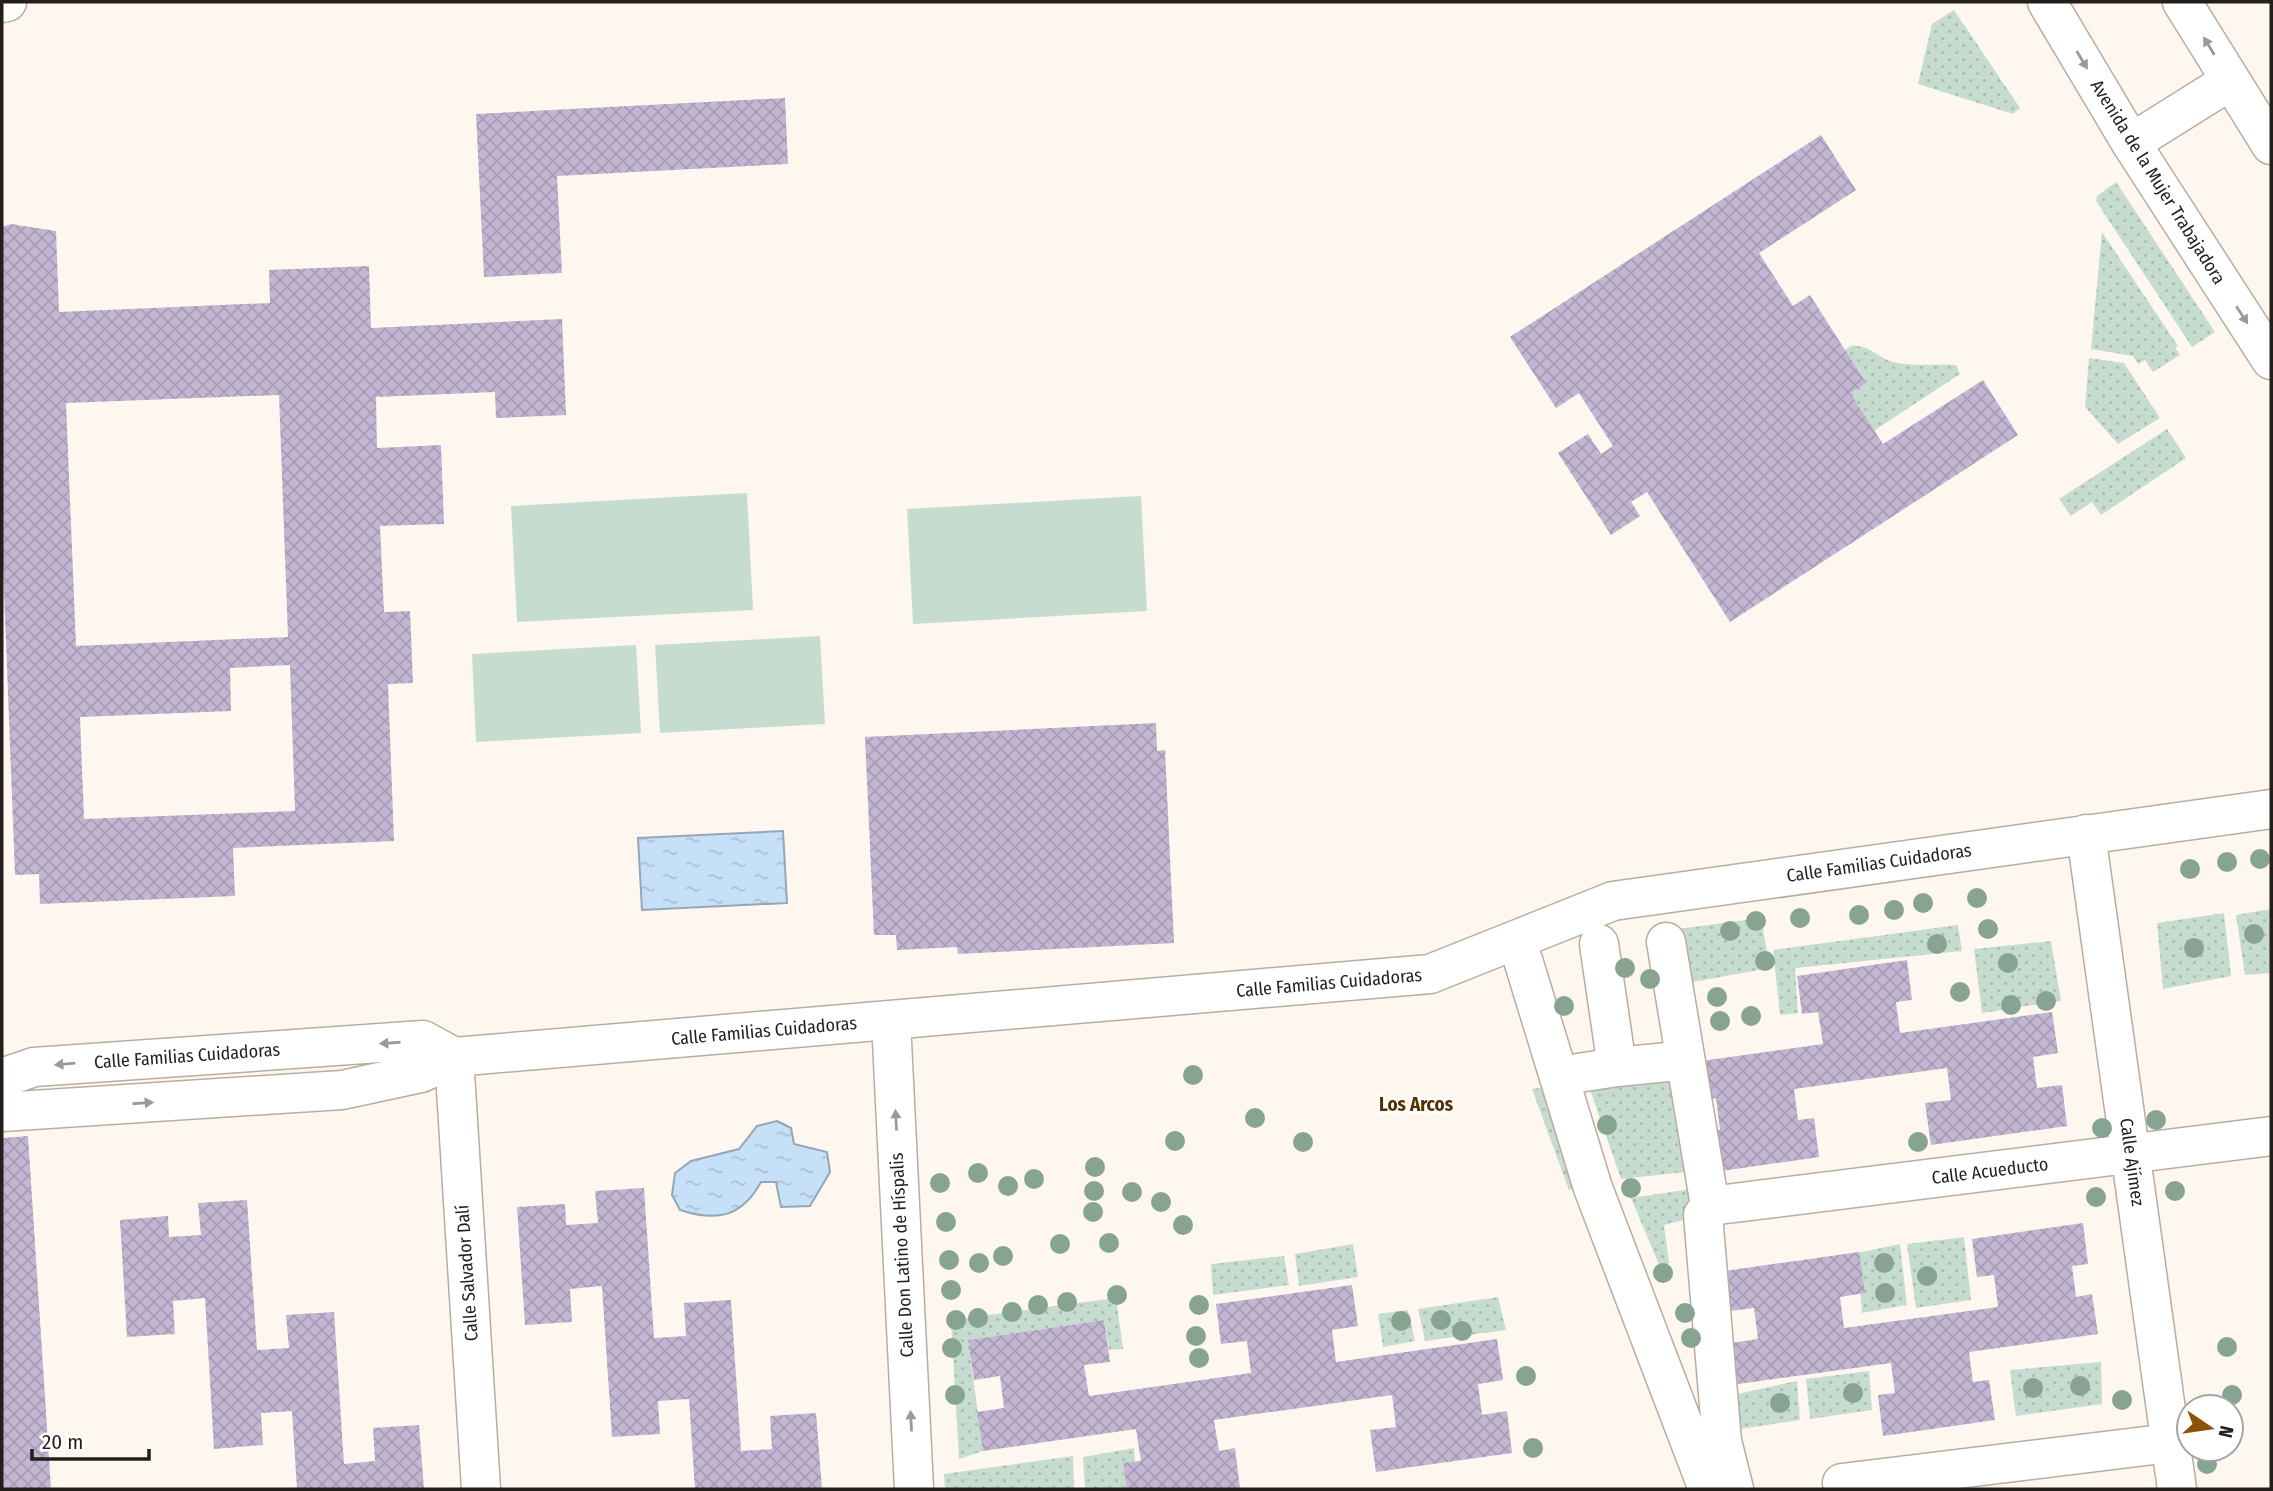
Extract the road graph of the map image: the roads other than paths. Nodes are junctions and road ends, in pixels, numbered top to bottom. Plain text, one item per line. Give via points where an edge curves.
1 (7, 2) edge
2 (2047, 2) edge
3 (2182, 2) edge
4 (2, 3) edge
5 (2230, 81) junction
6 (2131, 143) junction
7 (2271, 145) edge
8 (2271, 360) edge
9 (2271, 809) edge
10 (2086, 834) junction
11 (1665, 942) dead end
12 (1599, 944) dead end
13 (1523, 960) dead end
14 (891, 1021) junction
15 (454, 1057) junction
16 (1668, 1062) dead end
17 (1617, 1067) junction
18 (1559, 1076) junction
19 (2, 1078) edge
20 (2, 1112) edge
21 (2271, 1136) edge
22 (2131, 1153) junction
23 (1707, 1211) junction
24 (2170, 1443) junction
25 (1842, 1483) dead end
26 (481, 1489) edge
27 (914, 1489) edge
28 (1708, 1489) edge
29 (1734, 1489) edge
30 (2177, 1489) edge

1 - 4 street
2 -> 6 street, Avenida de la Mujer Trabajadora
5 -> 3 street
5 - 6 street
5 - 7 street
6 -> 8 street, Avenida de la Mujer Trabajadora
9 - 10 street, Calle Familias Cuidadoras
10 - 14 street, Calle Familias Cuidadoras via 1612,901 1430,974
10 - 22 street, Calle Ajímez
11 - 23 street
12 - 17 street
13 - 18 street
14 - 15 street, Calle Familias Cuidadoras
27 -> 14 street, Calle Don Latino de Híspalis
15 -> 19 street, Calle Familias Cuidadoras via 423,1041 34,1067
20 -> 15 street, Calle Familias Cuidadoras via 342,1090 421,1073
15 - 26 street, Calle Salvador Dalí
16 - 17 street
17 - 18 street
18 - 28 street via 1593,1188
21 - 22 street, Calle Acueducto
22 - 23 street, Calle Acueducto
22 - 24 street, Calle Ajímez
23 - 29 street via 1723,1441
24 - 25 street
24 - 30 street, Calle Ajímez

